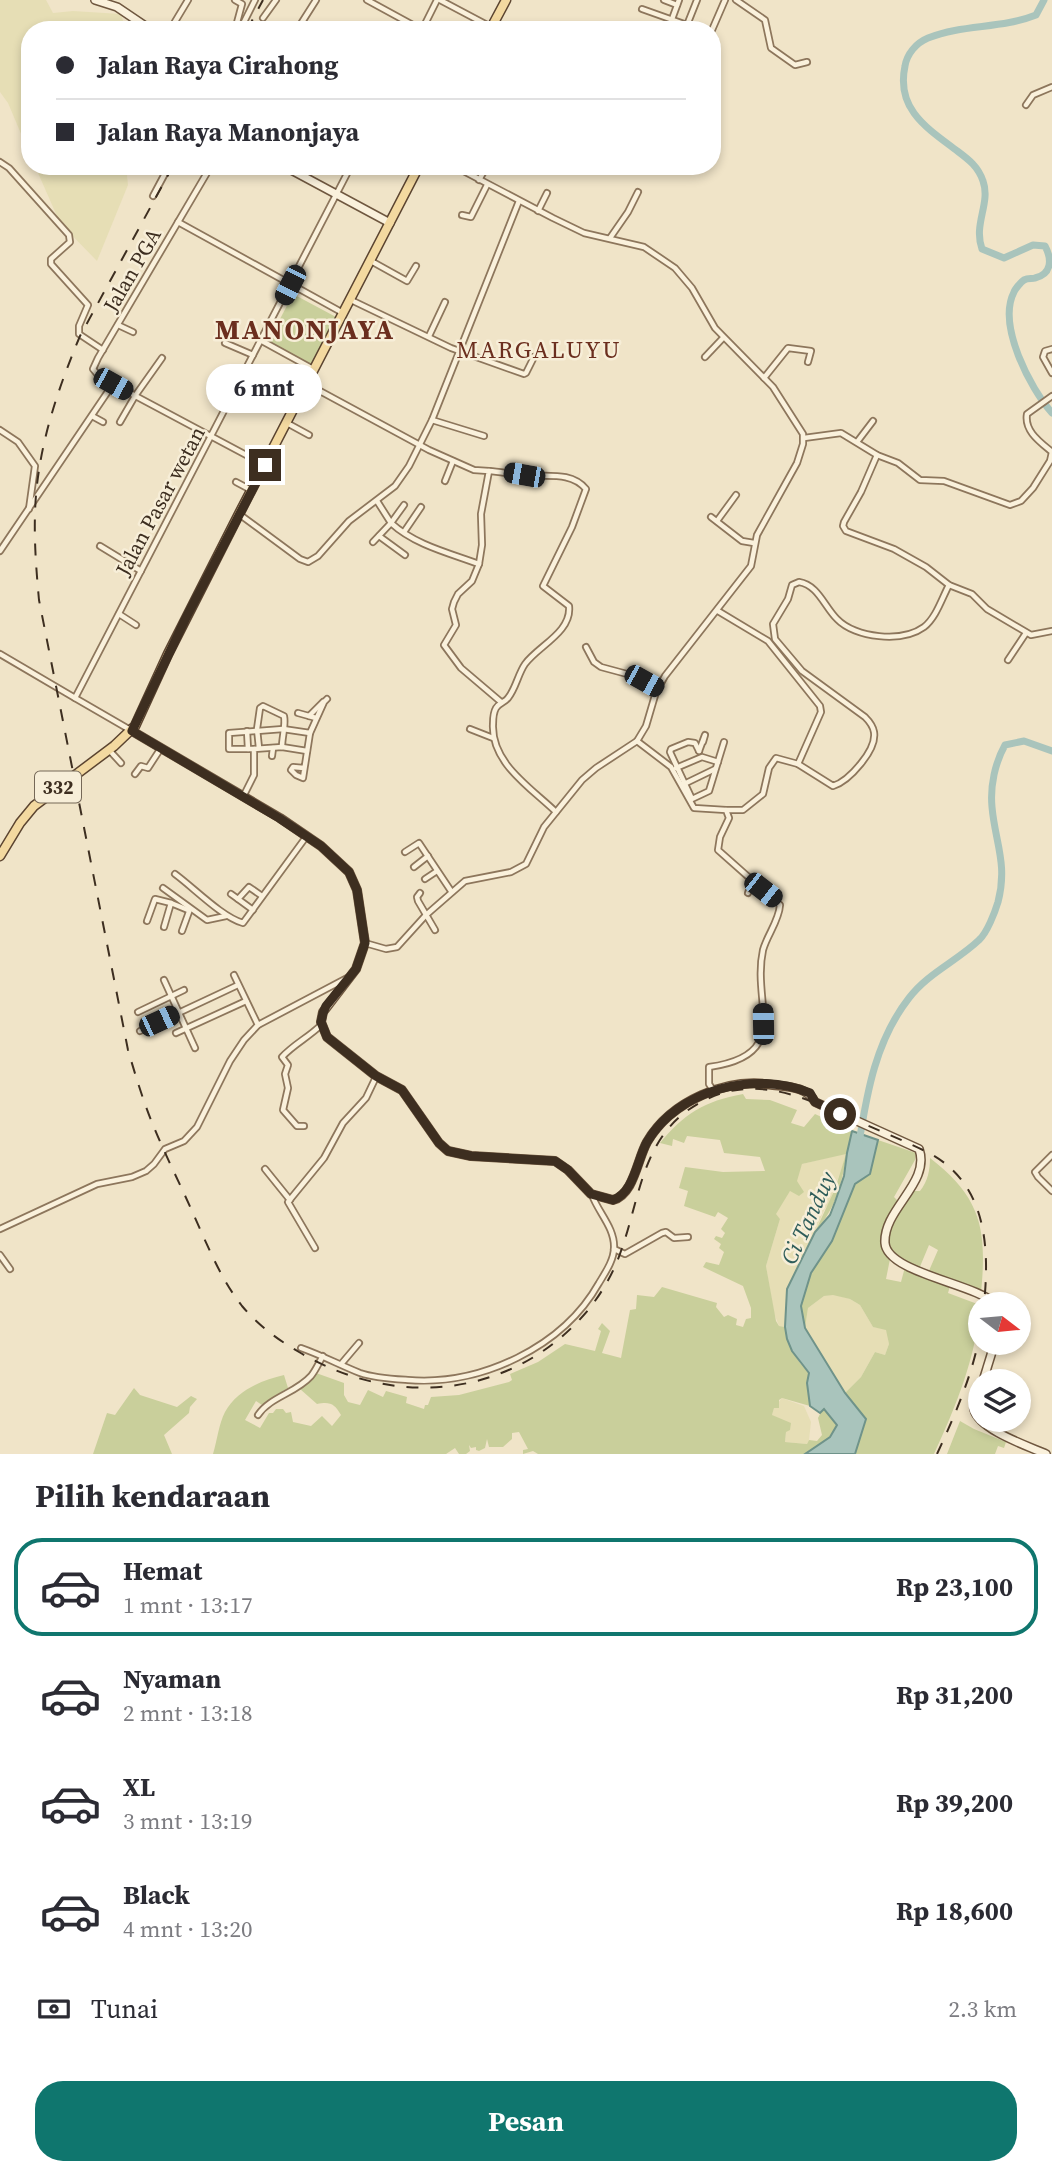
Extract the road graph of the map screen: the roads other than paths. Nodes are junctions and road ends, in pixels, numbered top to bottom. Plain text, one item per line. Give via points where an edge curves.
1 (98, 0) edge
2 (188, 0) edge
3 (235, 0) edge
4 (255, 0) edge
5 (276, 0) edge
6 (316, 0) edge
7 (367, 0) edge
8 (439, 0) edge
9 (506, 0) edge
10 (664, 0) edge
11 (696, 0) edge
12 (725, 0) edge
13 (736, 0) edge
14 (379, 3) edge
15 (678, 3) edge
16 (642, 9) dead end
17 (263, 18) dead end
18 (672, 19) junction
19 (138, 21) edge
20 (175, 21) edge
21 (239, 21) edge
22 (242, 21) edge
23 (303, 21) edge
24 (408, 21) edge
25 (427, 21) edge
26 (477, 21) edge
27 (495, 21) edge
28 (676, 21) edge
29 (688, 21) edge
30 (716, 21) edge
31 (807, 62) dead end
32 (1052, 87) edge
33 (1026, 104) dead end
34 (0, 162) edge
35 (164, 175) edge
36 (206, 175) edge
37 (301, 175) edge
38 (346, 175) edge
39 (414, 175) edge
40 (470, 175) edge
41 (482, 175) edge
42 (479, 180) junction
43 (487, 185) junction
44 (638, 192) dead end
45 (547, 193) dead end
46 (337, 194) junction
47 (153, 196) dead end
48 (519, 201) junction
49 (538, 211) junction
50 (462, 215) dead end
51 (178, 222) junction
52 (390, 223) junction
53 (610, 238) junction
54 (371, 261) junction
55 (416, 266) dead end
56 (290, 285) junction
57 (351, 300) junction
58 (445, 302) dead end
59 (344, 313) junction
60 (118, 325) junction
61 (133, 332) dead end
62 (429, 337) junction
63 (723, 338) junction
64 (262, 341) junction
65 (225, 343) dead end
66 (1052, 349) edge
67 (103, 350) junction
68 (459, 351) junction
69 (253, 355) junction
70 (705, 356) dead end
71 (534, 357) dead end
72 (162, 358) dead end
73 (808, 362) dead end
74 (314, 369) junction
75 (1052, 373) edge
76 (764, 378) junction
77 (306, 383) junction
78 (113, 384) junction
79 (135, 396) junction
80 (1051, 397) edge
81 (92, 416) junction
82 (432, 420) junction
83 (873, 421) dead end
84 (103, 422) dead end
85 (120, 422) dead end
86 (286, 423) junction
87 (0, 430) edge
88 (309, 435) dead end
89 (212, 436) junction
90 (484, 436) dead end
91 (804, 438) junction
92 (857, 442) junction
93 (421, 444) junction
94 (877, 455) junction
95 (453, 461) junction
96 (265, 465) junction
97 (489, 471) junction
98 (445, 481) dead end
99 (236, 482) dead end
100 (252, 491) junction
101 (736, 495) dead end
102 (377, 501) junction
103 (404, 505) dead end
104 (421, 507) dead end
105 (29, 510) junction
106 (239, 514) junction
107 (711, 517) dead end
108 (717, 521) junction
109 (391, 523) junction
110 (404, 532) junction
111 (379, 536) junction
112 (373, 542) dead end
113 (754, 544) junction
114 (100, 546) dead end
115 (0, 551) edge
116 (405, 555) dead end
117 (479, 564) junction
118 (141, 571) junction
119 (949, 585) junction
120 (718, 611) junction
121 (119, 614) junction
122 (136, 625) dead end
123 (1052, 631) edge
124 (1026, 633) junction
125 (775, 639) junction
126 (768, 641) junction
127 (586, 647) dead end
128 (0, 654) edge
129 (1008, 660) dead end
130 (658, 689) junction
131 (75, 698) junction
132 (501, 702) junction
133 (298, 713) dead end
134 (309, 716) junction
135 (316, 718) junction
136 (257, 729) junction
137 (283, 729) junction
138 (471, 729) dead end
139 (132, 731) junction
140 (247, 731) junction
141 (310, 733) junction
142 (493, 738) junction
143 (637, 741) junction
144 (703, 742) dead end
145 (724, 742) dead end
146 (282, 747) junction
147 (160, 748) junction
148 (273, 748) junction
149 (254, 749) junction
150 (109, 750) junction
151 (307, 751) junction
152 (699, 751) junction
153 (272, 756) dead end
154 (697, 758) junction
155 (718, 762) junction
156 (121, 763) dead end
157 (798, 764) junction
158 (674, 767) junction
159 (304, 768) dead end
160 (716, 769) junction
161 (135, 774) dead end
162 (684, 784) junction
163 (243, 797) junction
164 (726, 810) junction
165 (556, 812) junction
166 (306, 836) junction
167 (405, 852) dead end
168 (0, 856) edge
169 (428, 856) junction
170 (414, 867) dead end
171 (437, 871) junction
172 (175, 874) dead end
173 (425, 879) dead end
174 (752, 883) junction
175 (163, 888) dead end
176 (452, 891) junction
177 (748, 892) dead end
178 (420, 893) dead end
179 (231, 894) dead end
180 (262, 896) junction
181 (238, 899) junction
182 (171, 903) junction
183 (190, 909) junction
184 (253, 910) junction
185 (426, 915) junction
186 (226, 916) junction
187 (147, 921) dead end
188 (164, 927) dead end
189 (435, 930) dead end
190 (182, 931) dead end
191 (365, 943) junction
192 (234, 975) dead end
193 (349, 977) junction
194 (164, 980) dead end
195 (238, 985) junction
196 (184, 990) dead end
197 (171, 996) junction
198 (246, 1001) junction
199 (138, 1012) dead end
200 (178, 1012) junction
201 (258, 1025) junction
202 (322, 1025) junction
203 (186, 1028) junction
204 (140, 1031) dead end
205 (176, 1033) dead end
206 (195, 1048) dead end
207 (376, 1076) junction
208 (713, 1090) junction
209 (304, 1126) dead end
210 (1052, 1155) edge
211 (265, 1169) dead end
212 (1052, 1191) edge
213 (591, 1194) junction
214 (290, 1200) junction
215 (0, 1229) edge
216 (688, 1237) dead end
217 (315, 1248) dead end
218 (614, 1248) junction
219 (0, 1255) edge
220 (10, 1269) dead end
221 (973, 1292) edge
222 (359, 1343) dead end
223 (301, 1348) dead end
224 (323, 1356) junction
225 (342, 1363) junction
226 (258, 1415) dead end
227 (997, 1432) edge
228 (1046, 1454) edge

1 - 19 street
2 - 20 street
3 - 21 street via 242,4
4 - 22 street
5 - 17 street
6 - 23 street
7 - 14 street
8 - 25 street
8 - 26 street
9 - 27 main road
10 - 15 street
11 - 29 street
12 - 30 street
13 - 31 street via 765,20 774,51 795,65
14 - 24 street
15 - 18 street
16 - 18 street
18 - 28 street
32 - 33 street via 1040,90
34 - 67 street via 69,235 70,242 51,264 88,305 79,334
35 - 47 street
36 - 51 street, Jalan PGA
37 - 46 street
38 - 46 street, Jalan Pasar wetan
39 - 52 main road
40 - 42 street
41 - 42 street
42 - 43 street
43 - 48 street
43 - 50 street via 471,218
44 - 53 street
45 - 49 street
46 - 52 street
46 - 56 street, Jalan Pasar wetan
48 - 49 street
48 - 68 street
49 - 53 street via 584,233
51 - 56 street
51 - 60 street, Jalan PGA
52 - 54 main road
53 - 63 street via 644,247 675,268
54 - 55 street via 407,281
54 - 57 main road
56 - 59 street
56 - 64 street, Jalan Pasar wetan
57 - 59 main road
57 - 62 street
58 - 62 street
59 - 74 main road
60 - 61 street
60 - 67 street, Jalan PGA
62 - 68 street
63 - 70 street
63 - 76 street
64 - 69 street, Jalan Pasar wetan
64 - 74 street
65 - 69 street
66 - 75 street via 1043,357
67 - 78 street via 94,372
68 - 71 street via 523,374
68 - 82 street
69 - 89 street, Jalan Pasar wetan
72 - 79 street
73 - 76 street via 811,351 788,348
74 - 77 main road
76 - 91 street via 785,403
77 - 86 main road
77 - 93 street
78 - 79 street
78 - 81 street
79 - 85 street
79 - 89 street
80 - 94 street via 1027,414 1026,423 1052,452 1049,461 1033,488 1010,505 944,481 920,480 898,463
81 - 84 street
81 - 105 street
82 - 90 street
82 - 93 street
83 - 92 street
86 - 88 street
86 - 96 main road
87 - 105 street via 18,442 35,466
89 - 96 street
89 - 118 street, Jalan Pasar wetan
91 - 92 street via 841,433
91 - 113 street via 797,463
92 - 94 street
93 - 95 street
93 - 102 street via 402,478
94 - 119 street via 843,526 851,535 894,549
95 - 97 street
95 - 98 street
96 - 100 main road
97 - 117 street
97 - 132 street via 555,475 583,485 586,492 543,586 569,606 570,613 552,640 526,663 508,698
99 - 100 street
100 - 106 main road
101 - 108 street
102 - 106 street via 349,521 308,562
102 - 109 street
103 - 109 street
104 - 110 street
105 - 115 street
106 - 139 main road
107 - 108 street
108 - 113 street via 742,541
109 - 110 street
109 - 111 street
110 - 117 street via 416,541
111 - 112 street
111 - 116 street
113 - 120 street via 751,566
114 - 118 street
117 - 132 street via 454,602 456,625 444,645 461,668
118 - 121 street, Jalan Pasar wetan
119 - 124 street via 972,594
119 - 125 street via 923,627 891,637 855,632 837,619 821,596 799,582 791,587 774,624
120 - 126 street
120 - 130 street
121 - 122 street
121 - 131 street, Jalan Pasar wetan
123 - 124 street
124 - 129 street
125 - 126 street
125 - 157 street via 802,671 865,717 874,733 868,752 841,783 833,786
126 - 157 street via 820,706
127 - 130 street via 601,667
128 - 131 street
130 - 143 street
131 - 139 street
132 - 142 street via 494,711
133 - 134 street
134 - 135 street
134 - 135 street via 326,700
135 - 141 street
136 - 137 street
136 - 137 street via 263,706 284,716
136 - 140 street
136 - 149 street
137 - 141 street
137 - 146 street
138 - 142 street
139 - 147 street
139 - 150 main road, 332
140 - 149 street
140 - 149 street via 229,733 229,749
141 - 151 street
142 - 165 street via 503,762
143 - 158 street
143 - 165 street via 589,773
144 - 152 street via 705,736
145 - 155 street
146 - 148 street
146 - 151 street
147 - 161 street via 148,768 141,766
147 - 163 street
148 - 149 street
148 - 153 street
149 - 163 street via 254,775
150 - 156 street
150 - 168 main road, 332 via 34,806
151 - 159 street
152 - 154 street
152 - 158 street via 690,742 671,749
154 - 155 street
154 - 158 street
155 - 160 street
157 - 164 street via 774,759 763,794 743,810
158 - 162 street
158 - 164 street via 694,808
160 - 162 street
160 - 162 street via 705,795 692,799
163 - 166 street
164 - 174 street via 729,818 718,850
165 - 176 street via 536,839 526,864 511,872 470,878
166 - 180 street
166 - 191 street via 349,872 357,890
167 - 169 street via 418,842
169 - 170 street
169 - 171 street
171 - 173 street
171 - 176 street
172 - 186 street
174 - 177 street
174 - 208 street via 781,907 763,954 763,1037 740,1060 709,1068
175 - 183 street
176 - 185 street
178 - 185 street via 417,899
179 - 181 street
180 - 181 street via 249,887
180 - 184 street
181 - 184 street
182 - 183 street
182 - 187 street via 155,898
182 - 188 street
183 - 186 street via 210,921
183 - 190 street
184 - 186 street via 243,923
185 - 189 street
185 - 191 street via 397,947
191 - 193 street
192 - 195 street
193 - 201 street
193 - 202 street via 326,1006
194 - 197 street
195 - 198 street
195 - 200 street
196 - 197 street
197 - 199 street
197 - 200 street
198 - 201 street
198 - 203 street
200 - 203 street
200 - 204 street
201 - 215 street via 230,1061 197,1127 184,1141 165,1149 146,1171 97,1184
202 - 207 street via 327,1037
202 - 209 street via 282,1057 288,1064 289,1087 283,1110 297,1126
203 - 205 street
203 - 206 street
207 - 213 street via 402,1090 448,1151 555,1161
207 - 214 street via 366,1098 343,1123 324,1158
208 - 213 street via 687,1102 657,1128 621,1197 613,1200
208 - 221 street via 769,1084 807,1092 815,1102 916,1147 921,1156 918,1172 892,1218 885,1239 887,1251 912,1268
210 - 212 street via 1035,1174
211 - 214 street
213 - 218 street via 604,1215
214 - 217 street
216 - 218 street via 674,1238 666,1232 625,1254
218 - 225 street via 607,1269 583,1307 544,1341 500,1367 411,1381 365,1374
219 - 220 street
222 - 225 street
223 - 224 street
224 - 225 street
224 - 226 street via 311,1376 265,1404
227 - 228 street

